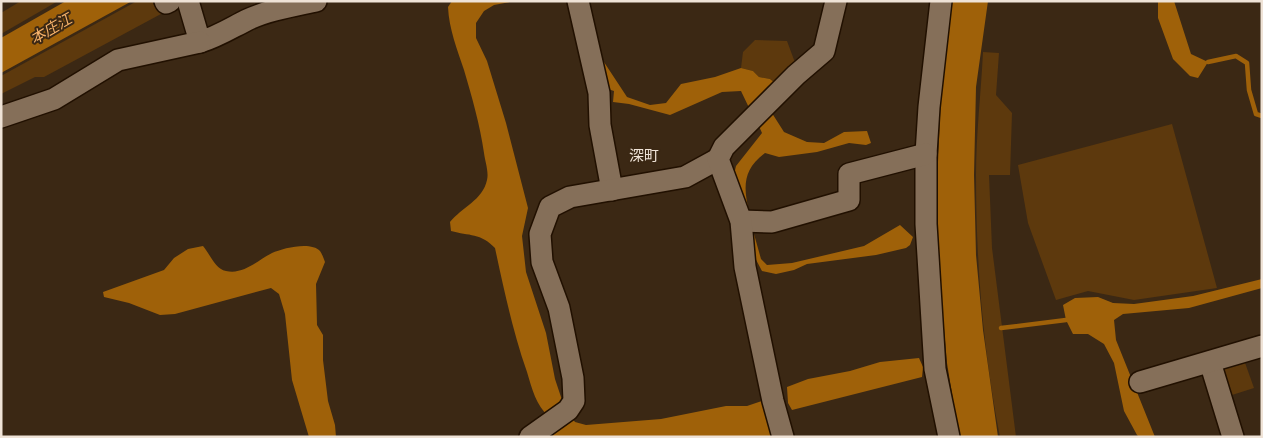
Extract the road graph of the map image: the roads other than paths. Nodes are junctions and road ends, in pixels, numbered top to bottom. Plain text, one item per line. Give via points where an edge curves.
1 (188, 1) edge
2 (316, 1) edge
3 (578, 1) edge
4 (836, 1) edge
5 (941, 1) edge
6 (200, 42) junction
7 (1, 117) edge
8 (926, 154) junction
9 (718, 159) junction
10 (612, 190) junction
11 (741, 222) junction
12 (1262, 346) edge
13 (1210, 362) junction
14 (1140, 382) dead end
15 (530, 437) edge
16 (783, 437) edge
17 (949, 437) edge
18 (1233, 437) edge

1 - 6 street
2 - 6 street via 272,11
3 - 10 street via 599,93 600,125
4 - 9 street via 824,51 724,147
5 - 8 street
6 - 7 street via 118,60 54,99
8 - 11 street via 849,174 849,200 772,222
8 - 17 street via 926,224 935,370
9 - 10 street via 685,177
9 - 11 street
10 - 15 street via 570,197 550,207 540,234 542,262 559,308 573,378 574,401 568,410
11 - 16 street via 745,267
12 - 13 street
13 - 14 street
13 - 18 street

